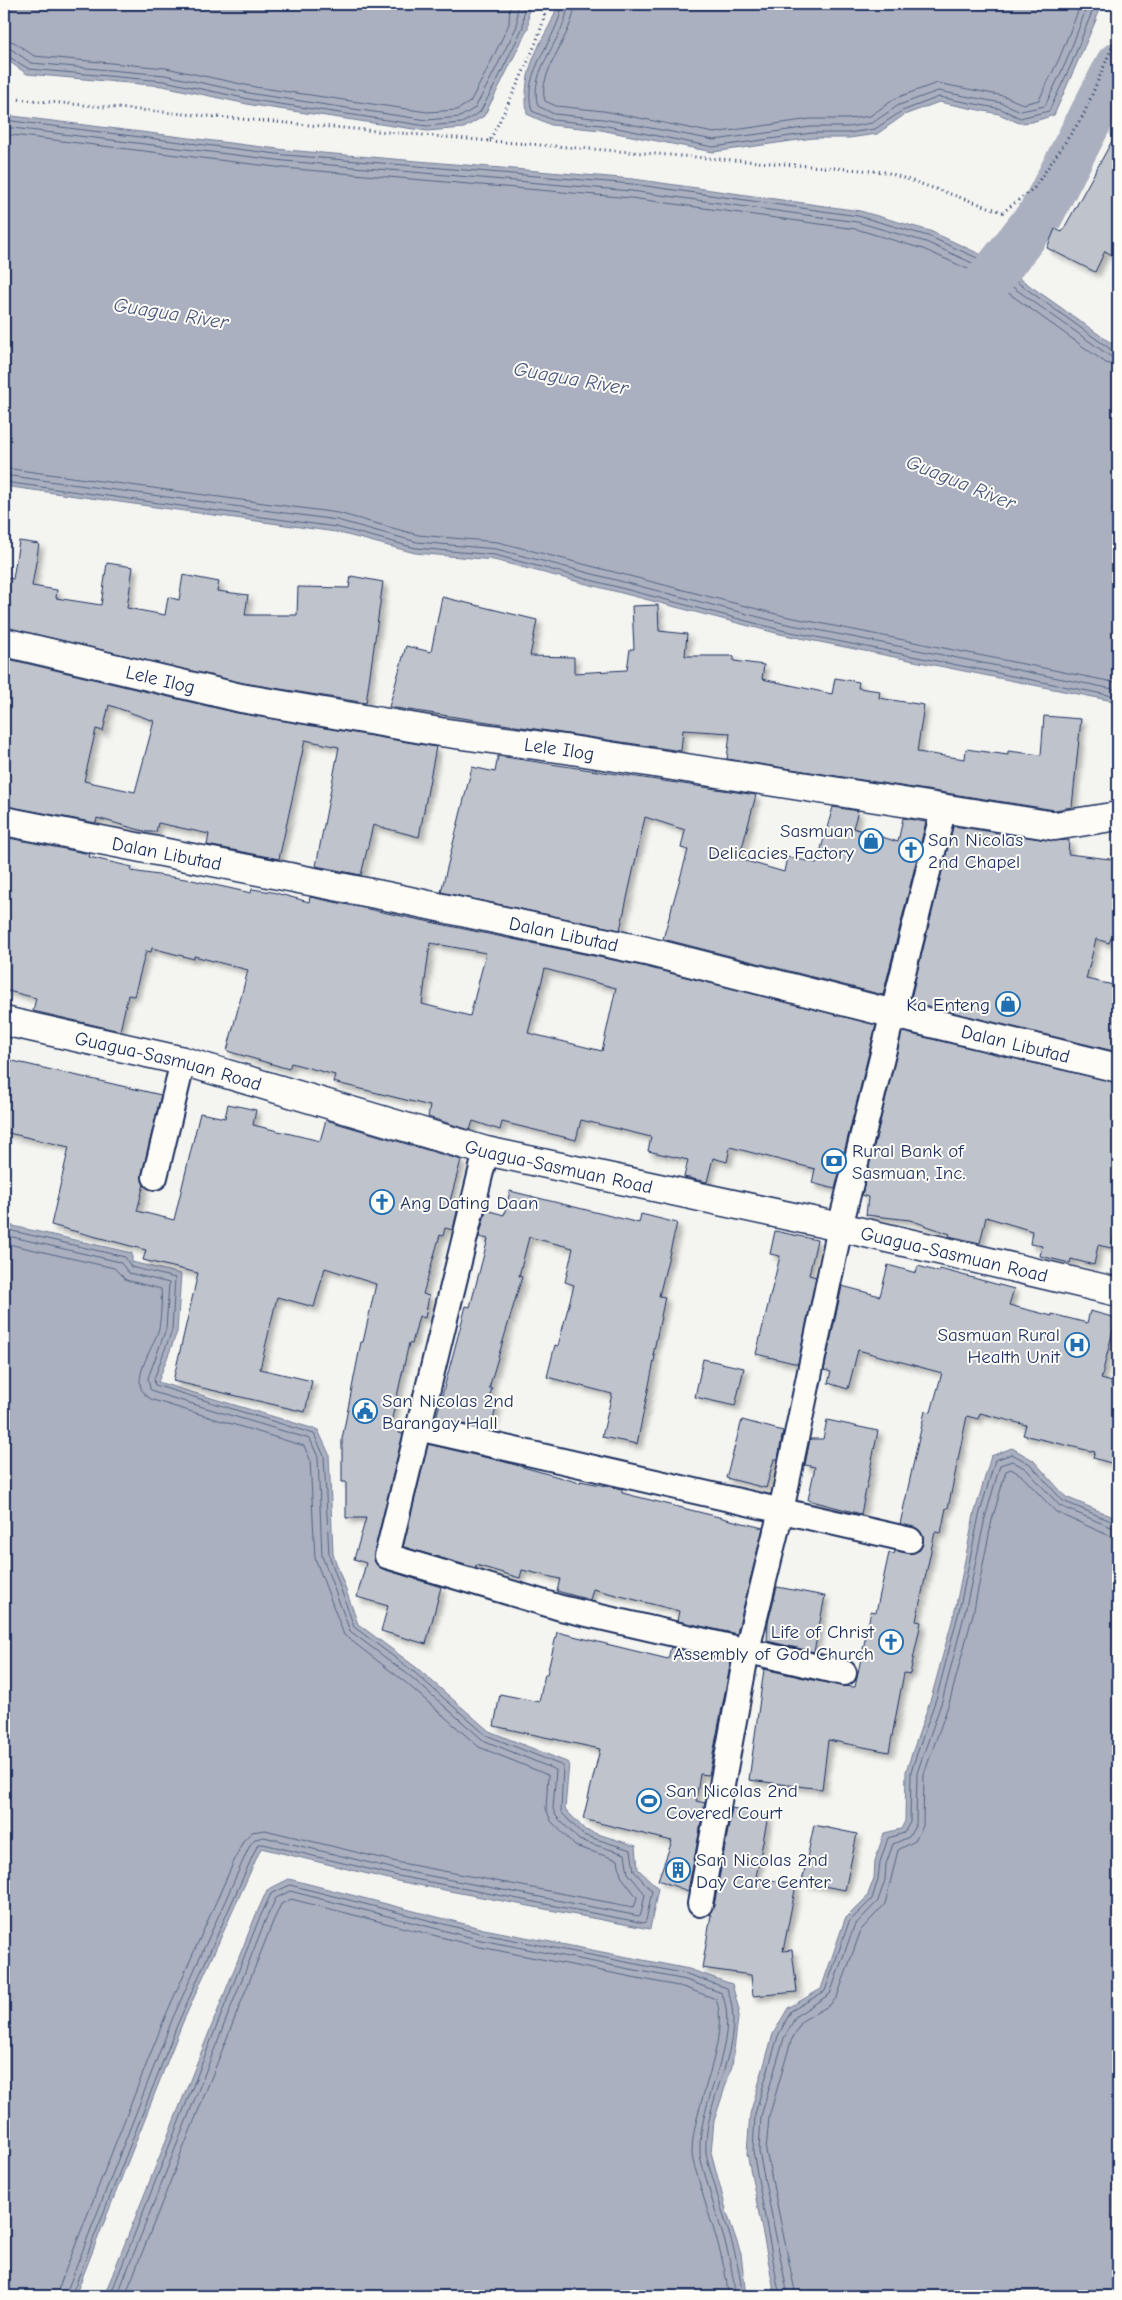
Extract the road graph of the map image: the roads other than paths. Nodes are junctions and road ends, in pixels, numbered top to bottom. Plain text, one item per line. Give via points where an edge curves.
1 (4, 642) edge
2 (944, 807) junction
3 (1118, 816) edge
4 (4, 821) edge
5 (894, 1014) junction
6 (4, 1021) edge
7 (183, 1060) junction
8 (1118, 1068) edge
9 (486, 1152) junction
10 (155, 1178) dead end
11 (840, 1227) junction
12 (1118, 1292) edge
13 (418, 1428) junction
14 (781, 1511) junction
15 (910, 1540) dead end
16 (747, 1650) junction
17 (844, 1673) dead end
18 (700, 1904) dead end

1 - 2 street, Lele Ilog via 241,698 440,732
2 - 3 street, Lele Ilog via 1055,826
2 - 5 street
4 - 5 street, Dalan Libutad via 646,950
5 - 8 street, Dalan Libutad
5 - 11 street
6 - 7 street, Guagua-Sasmuan Road
7 - 9 street, Guagua-Sasmuan Road
7 - 10 street
9 - 11 street, Guagua-Sasmuan Road
9 - 13 street
11 - 12 street, Guagua-Sasmuan Road
11 - 14 street
13 - 14 street
13 - 16 street via 387,1556 561,1608
14 - 15 street
14 - 16 street
16 - 17 street
16 - 18 street

